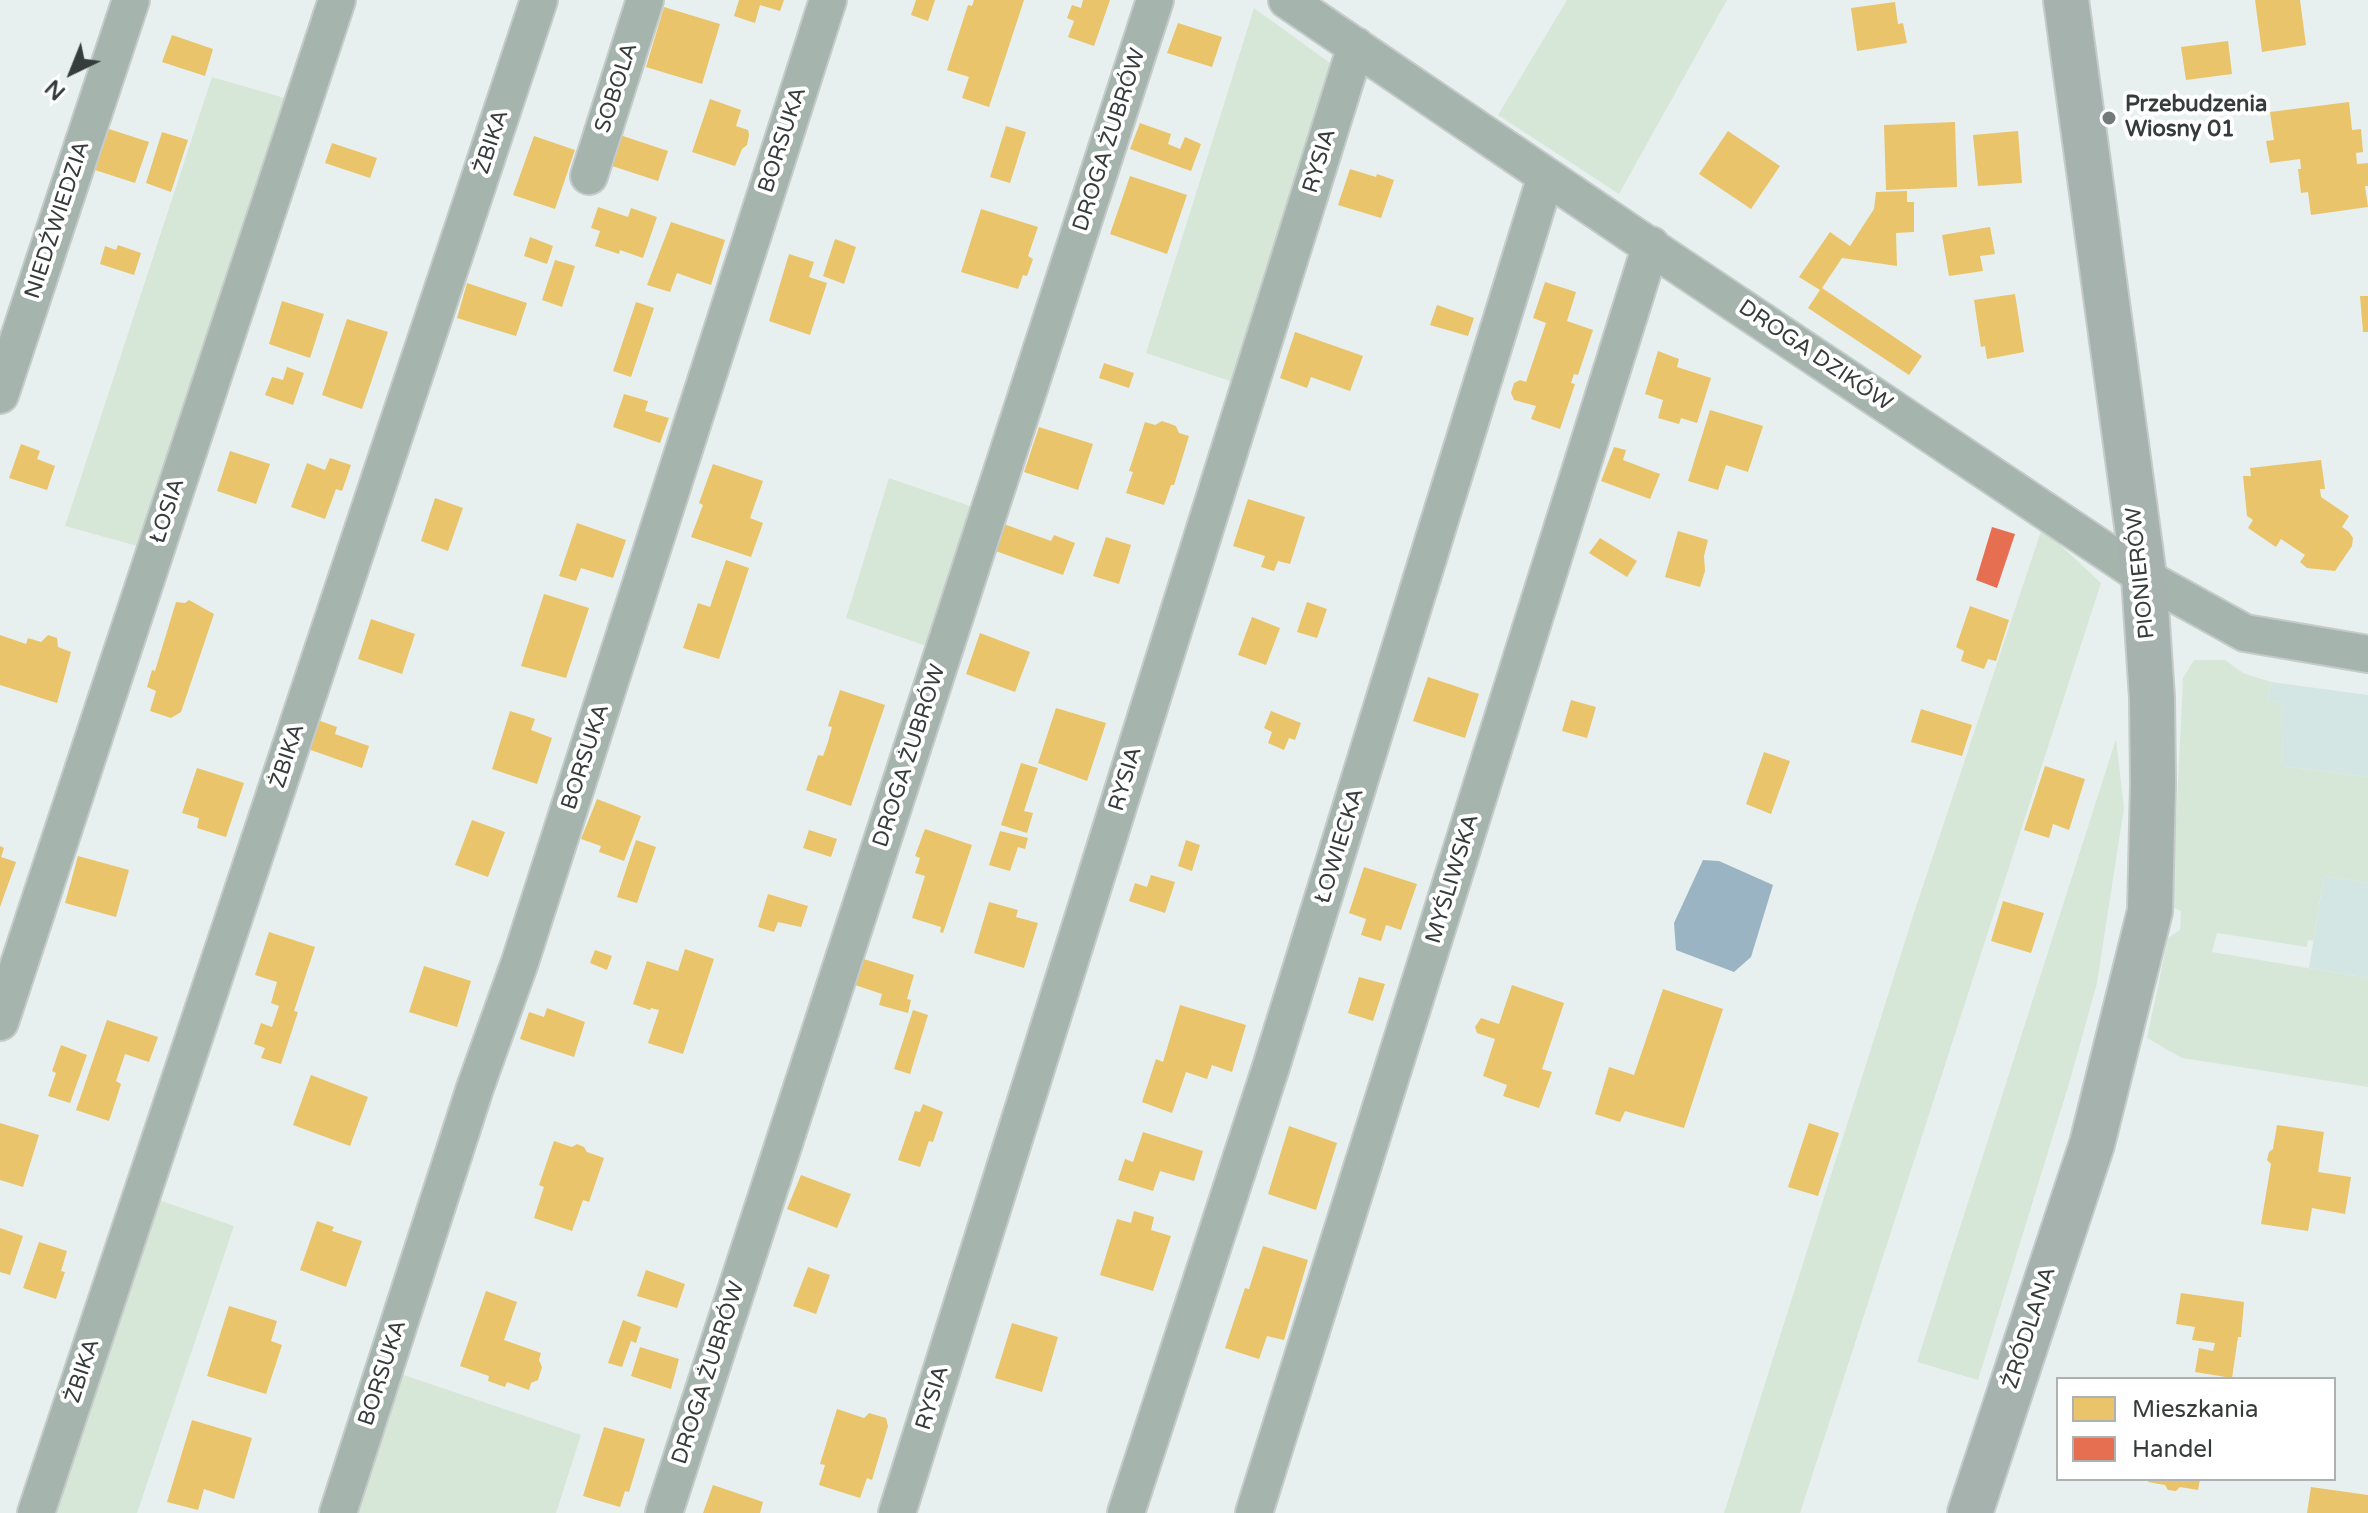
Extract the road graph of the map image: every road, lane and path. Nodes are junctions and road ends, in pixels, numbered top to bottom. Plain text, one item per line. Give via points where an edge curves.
1 (131, 0) edge
2 (337, 0) edge
3 (539, 0) edge
4 (645, 0) edge
5 (828, 0) edge
6 (1155, 0) edge
7 (1287, 0) edge
8 (2066, 0) edge
9 (1356, 46) junction
10 (589, 176) dead end
11 (1546, 176) junction
12 (1651, 245) junction
13 (0, 395) edge
14 (2144, 577) junction
15 (2368, 654) edge
16 (0, 1022) edge
17 (2092, 1144) joint
18 (36, 1513) edge
19 (338, 1513) edge
20 (664, 1513) edge
21 (897, 1513) edge
22 (1126, 1513) edge
23 (1254, 1513) edge
24 (1970, 1513) edge

1 - 13 street, NIEDŹWIEDZIA
2 - 16 street, ŁOSIA
3 - 18 street, ŻBIKA
4 - 10 street, SOBOLA
5 - 19 street, BORSUKA
6 - 20 street, DROGA ŻUBRÓW
7 - 9 street, DROGA DZIKÓW
8 - 14 main road, PIONIERÓW
9 - 11 street, DROGA DZIKÓW
9 - 21 street, RYSIA
11 - 12 street, DROGA DZIKÓW
11 - 22 street, ŁOWIECKA via 1276,1052
12 - 14 street, DROGA DZIKÓW
12 - 23 street, MYŚLIWSKA
14 - 15 street, DROGA DZIKÓW via 2245,633
14 - 17 main road, PIONIERÓW via 2153,727 2150,911
17 - 24 main road, ŹRÓDLANA

